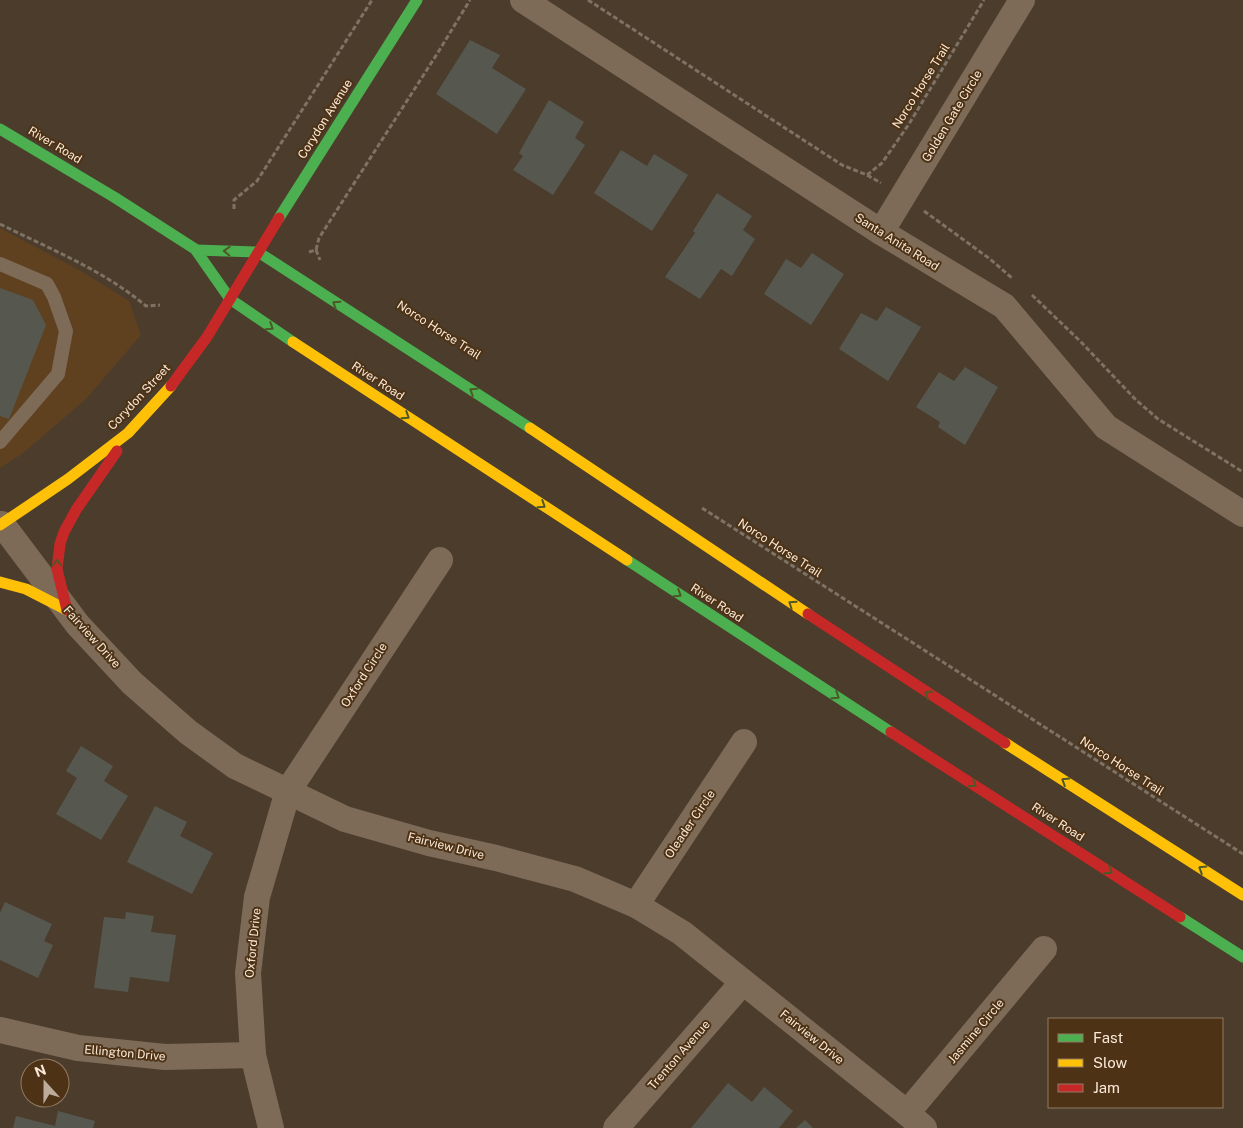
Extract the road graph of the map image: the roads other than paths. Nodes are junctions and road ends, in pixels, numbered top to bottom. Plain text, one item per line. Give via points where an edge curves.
1 (416, 0) edge
2 (523, 0) edge
3 (1022, 0) edge
4 (0, 129) edge
5 (881, 232) junction
6 (196, 250) junction
7 (258, 252) junction
8 (0, 264) edge
9 (230, 298) junction
10 (128, 433) junction
11 (0, 442) edge
12 (1243, 514) edge
13 (1, 526) edge
14 (440, 560) dead end
15 (0, 582) edge
16 (67, 610) junction
17 (744, 742) dead end
18 (288, 791) junction
19 (1243, 895) edge
20 (636, 905) junction
21 (1044, 949) dead end
22 (1243, 956) edge
23 (743, 982) junction
24 (0, 1030) edge
25 (253, 1055) junction
26 (916, 1120) edge
27 (271, 1128) edge
28 (616, 1128) edge

1 - 7 main road, Corydon Avenue
2 - 5 street, Santa Anita Road
3 - 5 street, Golden Gate Circle
4 - 6 main road, River Road
5 - 12 street, Santa Anita Road via 1004,306 1106,427
7 -> 6 main road
6 - 9 main road, River Road
7 - 9 main road, Corydon Street
19 -> 7 main road via 916,686
8 - 11 lane via 48,284 66,331 58,374
9 - 10 main road, Corydon Street via 207,337 171,386
9 -> 22 main road, River Road via 786,665
10 - 13 main road, Corydon Street
16 -> 10 main road via 57,570 63,534 76,508
13 - 16 street, Fairview Drive
14 - 18 street, Oxford Circle
15 - 16 main road via 12,583
16 - 18 street, Fairview Drive via 132,683 188,732 235,766
17 - 20 street, Oleader Circle
18 - 20 street, Fairview Drive via 345,819 575,879
18 - 25 street, Oxford Drive via 257,897 248,973
20 - 23 street, Fairview Drive via 682,933
21 - 26 street, Jasmine Circle
23 - 26 street, Fairview Drive
23 - 28 street, Trenton Avenue
24 - 25 street, Ellington Drive via 78,1048 165,1057
25 - 27 street, Oxford Drive

